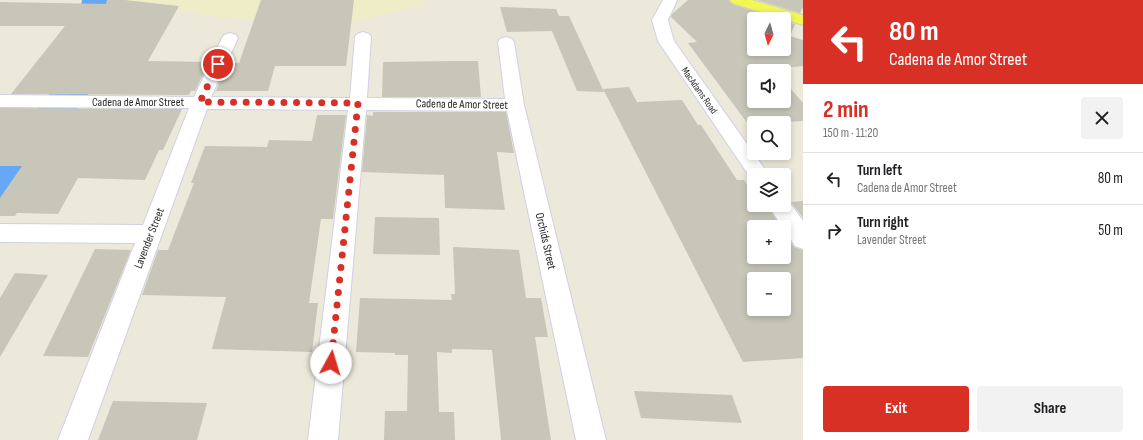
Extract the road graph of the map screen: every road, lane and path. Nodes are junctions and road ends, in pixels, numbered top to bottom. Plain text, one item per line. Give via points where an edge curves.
1 (670, 0) edge
2 (737, 0) edge
3 (803, 20) edge
4 (363, 37) dead end
5 (230, 38) dead end
6 (506, 42) dead end
7 (0, 101) edge
8 (200, 102) junction
9 (358, 103) junction
10 (515, 105) junction
11 (754, 168) edge
12 (785, 212) edge
13 (0, 232) edge
14 (150, 234) junction
15 (803, 239) edge
16 (73, 440) edge
17 (323, 440) edge
18 (591, 440) edge

1 - 11 street, MacAdams Road via 660,20 666,41
2 - 3 main road
4 - 9 street
5 - 8 street, Lavender Street
6 - 10 street, Orchids Street
7 - 8 street, Cadena de Amor Street
8 - 9 street, Cadena de Amor Street
8 - 14 street, Lavender Street
9 - 10 street, Cadena de Amor Street
9 - 17 street
10 - 18 street, Orchids Street
12 - 15 street
13 - 14 street
14 - 16 street, Lavender Street

